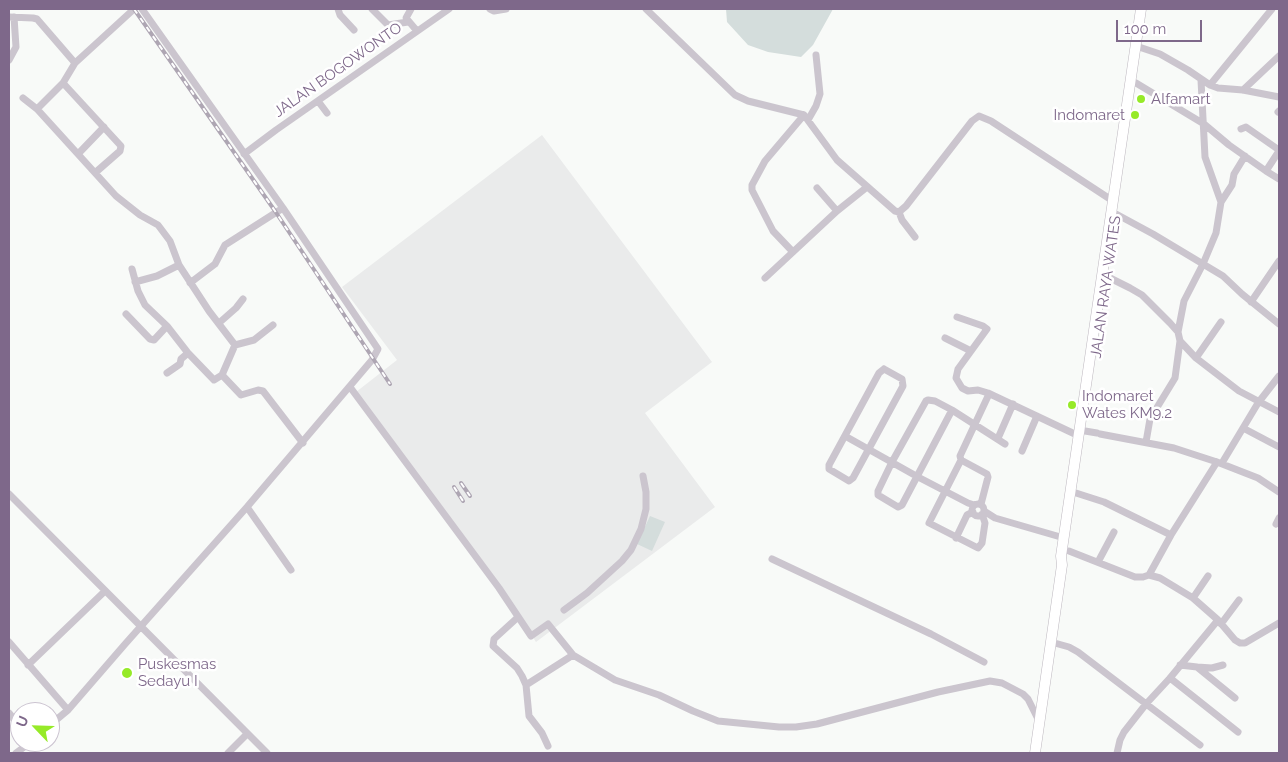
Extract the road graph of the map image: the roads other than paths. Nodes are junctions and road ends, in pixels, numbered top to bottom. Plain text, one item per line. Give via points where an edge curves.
1 (134, 9) edge
2 (142, 9) edge
3 (338, 9) edge
4 (372, 9) edge
5 (411, 9) edge
6 (449, 9) edge
7 (490, 9) edge
8 (506, 9) edge
9 (646, 9) edge
10 (1141, 9) edge
11 (1147, 9) edge
12 (1272, 9) edge
13 (12, 17) edge
14 (408, 22) junction
15 (354, 30) dead end
16 (417, 31) junction
17 (1138, 46) junction
18 (816, 55) dead end
19 (1279, 56) edge
20 (9, 60) edge
21 (75, 63) junction
22 (1201, 80) junction
23 (63, 83) junction
24 (1136, 83) junction
25 (1210, 85) junction
26 (1243, 90) junction
27 (1279, 97) edge
28 (23, 98) dead end
29 (318, 101) junction
30 (37, 109) junction
31 (327, 113) dead end
32 (806, 117) junction
33 (1204, 124) junction
34 (104, 127) junction
35 (1241, 129) dead end
36 (1279, 150) edge
37 (78, 154) junction
38 (244, 154) junction
39 (1245, 156) junction
40 (1266, 171) junction
41 (96, 172) junction
42 (1279, 179) edge
43 (867, 187) junction
44 (817, 188) dead end
45 (1113, 201) junction
46 (1221, 202) junction
47 (283, 208) junction
48 (838, 211) junction
49 (899, 212) junction
50 (1116, 214) junction
51 (915, 237) dead end
52 (793, 252) junction
53 (1279, 261) edge
54 (1203, 264) junction
55 (178, 265) junction
56 (132, 269) dead end
57 (1108, 277) junction
58 (765, 278) dead end
59 (136, 282) junction
60 (190, 283) junction
61 (243, 298) dead end
62 (1251, 302) junction
63 (126, 314) dead end
64 (957, 317) dead end
65 (1278, 321) edge
66 (1221, 322) dead end
67 (219, 323) junction
68 (273, 325) dead end
69 (167, 326) junction
70 (1178, 332) junction
71 (945, 338) dead end
72 (1180, 341) junction
73 (235, 345) junction
74 (971, 351) junction
75 (188, 353) junction
76 (1196, 358) junction
77 (168, 373) dead end
78 (222, 375) junction
79 (1279, 376) edge
80 (351, 389) junction
81 (989, 394) junction
82 (1258, 403) junction
83 (1013, 404) junction
84 (952, 410) junction
85 (1279, 412) edge
86 (1037, 416) junction
87 (976, 424) junction
88 (1243, 428) junction
89 (1082, 433) junction
90 (846, 436) junction
91 (999, 436) dead end
92 (1146, 442) junction
93 (303, 443) junction
94 (1005, 444) dead end
95 (1279, 447) edge
96 (869, 449) junction
97 (1022, 450) dead end
98 (961, 460) junction
99 (892, 462) junction
100 (1220, 463) junction
101 (642, 476) dead end
102 (918, 478) junction
103 (945, 492) junction
104 (1076, 492) junction
105 (1279, 492) edge
106 (9, 494) edge
107 (247, 507) junction
108 (979, 509) junction
109 (1114, 532) dead end
110 (1171, 535) junction
111 (956, 538) junction
112 (1064, 538) junction
113 (1068, 551) junction
114 (772, 559) dead end
115 (1098, 562) junction
116 (1062, 565) junction
117 (291, 570) dead end
118 (1149, 575) junction
119 (1208, 576) dead end
120 (105, 591) junction
121 (1193, 598) junction
122 (1240, 600) dead end
123 (564, 610) dead end
124 (517, 618) junction
125 (1219, 622) junction
126 (1279, 623) edge
127 (140, 627) junction
128 (9, 642) edge
129 (1051, 642) junction
130 (574, 655) junction
131 (984, 662) dead end
132 (28, 665) junction
133 (1180, 665) junction
134 (1222, 665) dead end
135 (1196, 667) junction
136 (1170, 678) junction
137 (526, 685) junction
138 (1235, 698) dead end
139 (1146, 704) junction
140 (68, 710) junction
141 (60, 716) edge
142 (1040, 722) junction
143 (1238, 732) dead end
144 (248, 734) junction
145 (1200, 745) dead end
146 (548, 746) dead end
147 (228, 753) edge
148 (267, 753) edge
149 (1035, 753) edge
150 (1117, 753) edge

1 - 21 street
2 - 38 street
3 - 15 street
4 - 14 street via 388,25
5 - 14 street via 406,18
6 - 16 street, JALAN BOGOWONTO
7 - 8 street
9 - 32 street via 735,95
10 - 17 highway, JALAN RAYA WATES
11 - 17 highway, JALAN RAYA WATES
12 - 25 street
13 - 20 street via 16,47
13 - 21 street via 37,19
14 - 16 street
16 - 29 street, JALAN BOGOWONTO
17 - 22 street via 1175,62
17 - 24 highway, JALAN RAYA WATES
17 - 45 highway, JALAN RAYA WATES
18 - 32 street via 820,94
19 - 26 street
21 - 23 street
22 - 25 street
22 - 33 street
23 - 30 street
23 - 34 street
24 - 33 street
24 - 50 highway, JALAN RAYA WATES
25 - 26 street
26 - 27 street
28 - 30 street
29 - 31 street
29 - 38 street, JALAN BOGOWONTO
30 - 37 street
32 - 43 street via 837,160
32 - 52 street via 765,161 752,185 773,231
33 - 39 street
33 - 46 street via 1205,157
34 - 37 street
34 - 41 street via 122,148
35 - 36 street via 1246,127
36 - 40 street
37 - 41 street
38 - 47 street
39 - 40 street
39 - 46 street
40 - 42 street
41 - 55 street via 116,196 160,227 170,241
43 - 48 street
43 - 49 street
44 - 48 street
45 - 49 street via 979,116
45 - 89 highway, JALAN RAYA WATES
46 - 54 street via 1216,233
47 - 60 street via 226,245 216,264
47 - 80 street via 378,347
48 - 52 street
49 - 51 street
50 - 54 street
50 - 57 highway, JALAN RAYA WATES
52 - 58 street
53 - 62 street
54 - 62 street via 1223,276
54 - 70 street via 1184,301
55 - 59 street
55 - 60 street
56 - 59 street
57 - 70 street via 1142,295
57 - 89 highway, JALAN RAYA WATES
59 - 69 street via 145,306
60 - 67 street
61 - 67 street
62 - 65 street
63 - 69 street via 153,340
64 - 74 street via 987,329
66 - 76 street
67 - 73 street
68 - 73 street via 254,340
69 - 75 street
70 - 72 street
71 - 74 street
72 - 76 street
72 - 92 street via 1174,378 1150,420
73 - 78 street
74 - 81 street via 958,369 957,382 965,390
75 - 77 street
75 - 78 street via 214,380
76 - 82 street
78 - 93 street via 241,394 263,391
79 - 82 street
80 - 93 street
80 - 124 street via 499,588
81 - 83 street
81 - 87 street
82 - 85 street
82 - 88 street
83 - 86 street
83 - 91 street
84 - 87 street
84 - 99 street via 933,400 926,401
84 - 102 street
86 - 89 street
86 - 97 street
87 - 94 street
87 - 98 street
88 - 95 street
88 - 100 street
89 - 92 street
89 - 104 highway, JALAN RAYA WATES
89 - 112 highway, JALAN RAYA WATES
90 - 96 street
90 - 96 street via 828,468 849,480
90 - 96 street via 880,371 884,369 902,379 903,386
92 - 100 street
93 - 107 street
96 - 99 street
98 - 103 street
98 - 108 street via 987,474
99 - 102 street
99 - 102 street via 877,494 898,507
100 - 105 street via 1258,478
100 - 110 street
101 - 123 street via 646,509 631,550 587,593
102 - 103 street
103 - 108 street
103 - 111 street via 929,523
104 - 110 street
104 - 113 highway, JALAN RAYA WATES
106 - 120 street
107 - 117 street
107 - 127 street
108 - 111 street via 967,515
108 - 111 street via 984,523 979,548
108 - 112 street via 995,518
109 - 115 street
110 - 118 street
112 - 116 highway, JALAN RAYA WATES
113 - 115 street
113 - 116 highway, JALAN RAYA WATES
114 - 131 street
115 - 118 street via 1135,578
116 - 129 highway, JALAN RAYA WATES
118 - 121 street
119 - 121 street
120 - 127 street
120 - 132 street
121 - 125 street
122 - 125 street
124 - 130 street via 531,636 548,624
124 - 137 street via 494,639 493,646 516,668
125 - 126 street via 1242,644
125 - 133 street
127 - 140 street
127 - 144 street
128 - 132 street
129 - 139 street via 1078,652
129 - 142 highway, JALAN RAYA WATES
130 - 137 street
130 - 142 street via 615,680 718,721 779,727 807,726 990,681 1024,694
132 - 140 street
133 - 135 street
133 - 136 street
134 - 135 street
135 - 138 street
136 - 139 street
136 - 143 street
137 - 146 street via 529,716
139 - 145 street
139 - 150 street via 1124,732
140 - 141 street
142 - 149 highway, JALAN RAYA WATES
144 - 147 street
144 - 148 street

